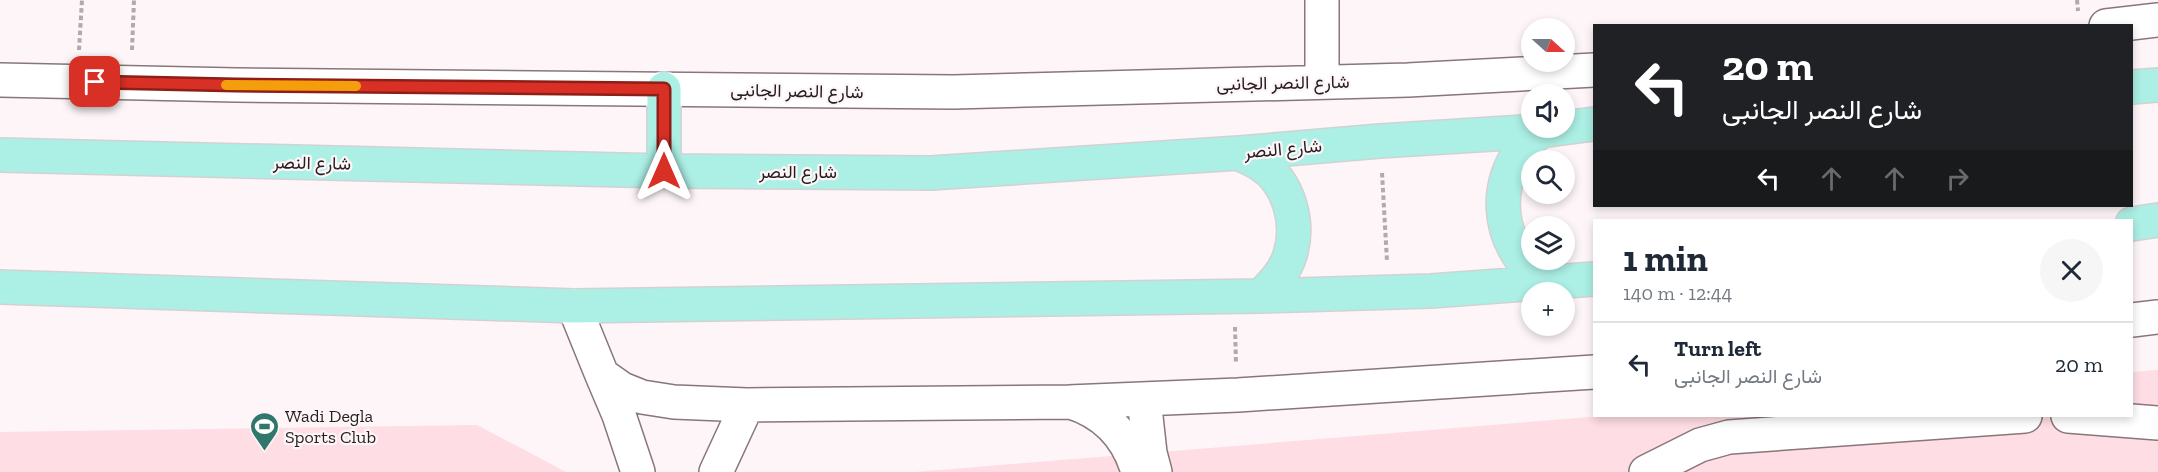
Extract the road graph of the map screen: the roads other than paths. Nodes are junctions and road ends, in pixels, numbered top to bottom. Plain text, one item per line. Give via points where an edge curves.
1 (1322, 0) edge
2 (2158, 20) edge
3 (2123, 24) edge
4 (1593, 70) edge
5 (0, 80) edge
6 (1322, 82) junction
7 (2158, 85) edge
8 (2133, 87) edge
9 (664, 89) junction
10 (1593, 124) edge
11 (1575, 126) edge
12 (1521, 131) edge
13 (1532, 138) edge
14 (1239, 153) junction
15 (0, 155) edge
16 (664, 171) junction
17 (2158, 220) edge
18 (2133, 224) edge
19 (1593, 279) edge
20 (1546, 282) edge
21 (1566, 282) edge
22 (1521, 285) edge
23 (0, 287) edge
24 (1247, 296) junction
25 (574, 306) junction
26 (2158, 317) edge
27 (2133, 320) edge
28 (1593, 372) edge
29 (602, 375) junction
30 (1144, 399) junction
31 (1069, 402) junction
32 (747, 405) junction
33 (2011, 417) edge
34 (2081, 417) edge
35 (2158, 423) edge
36 (638, 472) edge
37 (716, 472) edge
38 (1138, 472) edge
39 (1155, 472) edge
40 (1646, 472) edge

1 - 6 street
2 - 3 street
4 - 6 street, شارع النصر الجانبى
5 - 9 street, شارع النصر الجانبى
6 - 9 street, شارع النصر الجانبى via 954,92
7 - 8 main road
9 - 16 main road
10 - 11 main road, شارع النصر
12 - 14 main road, شارع النصر
13 - 20 main road via 1509,171 1503,197 1504,223 1513,248
14 - 16 main road, شارع النصر via 931,173
14 - 24 main road via 1262,165 1280,183 1290,205 1294,230 1290,256 1279,278
15 - 16 main road, شارع النصر
17 - 18 main road
19 - 21 main road
22 - 24 main road
23 - 25 main road
24 - 25 main road
25 - 29 street
26 - 27 street
28 - 30 street
29 - 32 street via 642,397
29 - 36 street
30 - 31 street
30 - 39 street
31 - 32 street
31 - 38 street via 1086,407 1115,427
32 - 37 street
33 - 40 street via 1729,437 1700,445
34 - 35 street

